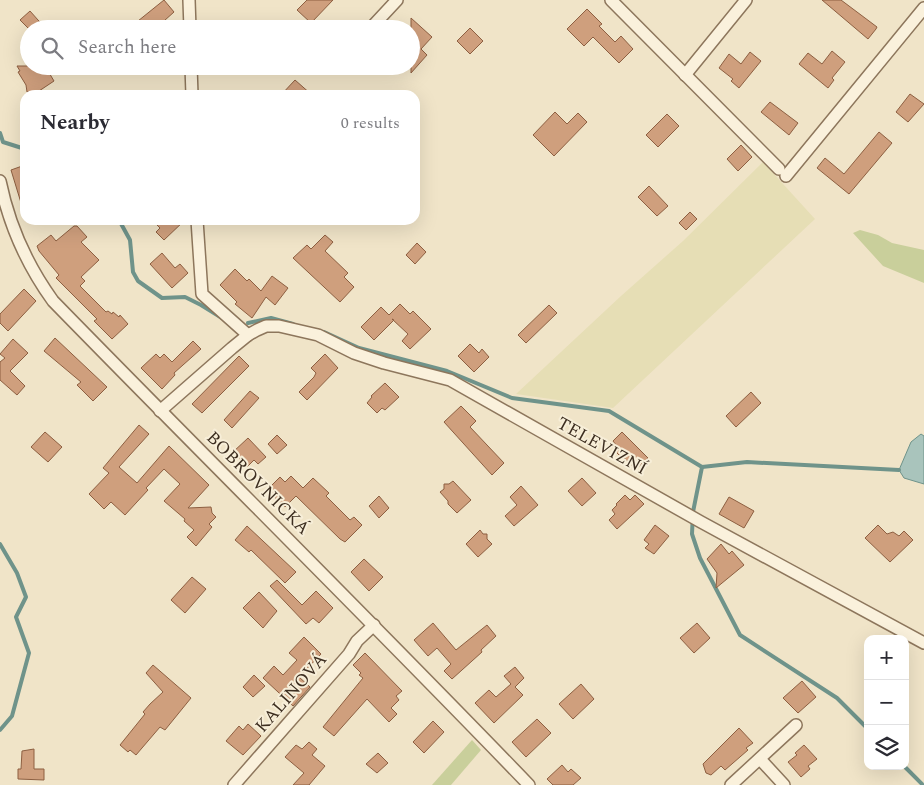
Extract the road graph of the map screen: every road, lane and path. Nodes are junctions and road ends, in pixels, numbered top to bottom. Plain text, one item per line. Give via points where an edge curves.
1 (189, 0) edge
2 (397, 0) edge
3 (612, 0) edge
4 (746, 0) edge
5 (924, 8) edge
6 (190, 20) edge
7 (378, 20) edge
8 (191, 75) edge
9 (685, 75) junction
10 (192, 90) edge
11 (1, 189) edge
12 (197, 225) edge
13 (248, 335) junction
14 (160, 411) junction
15 (374, 625) junction
16 (924, 643) edge
17 (796, 725) dead end
18 (760, 759) junction
19 (234, 785) edge
20 (529, 785) edge
21 (731, 785) edge
22 (784, 785) edge

1 - 6 street
2 - 7 street
3 - 9 street
4 - 9 street
5 - 9 street via 782,172
8 - 10 street
11 - 14 street, BOBROVNICKÁ via 16,237 53,301
12 - 13 street via 202,294
13 - 14 street, TELEVIZNÍ
13 - 16 street, TELEVIZNÍ via 266,326 299,330 318,335 354,353 450,380
14 - 15 street, BOBROVNICKÁ
15 - 19 street, KALINOVÁ
15 - 20 street, BOBROVNICKÁ
17 - 18 street
18 - 21 street
18 - 22 street

